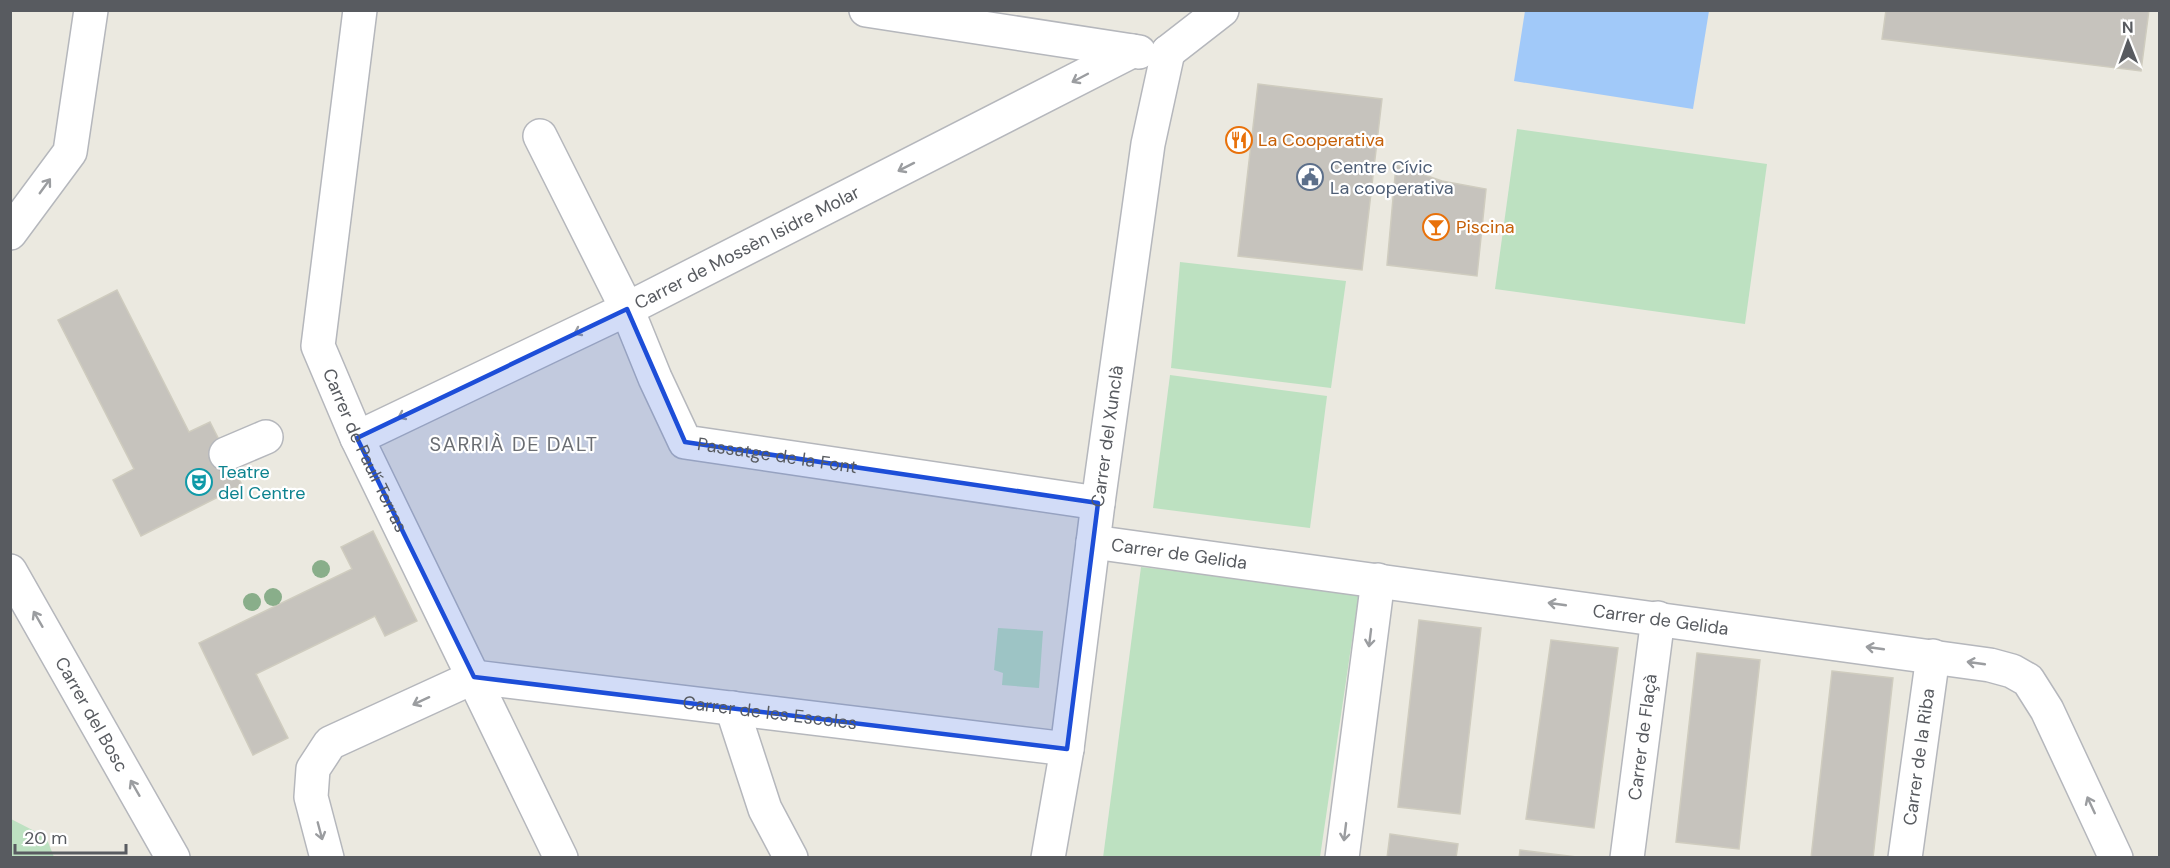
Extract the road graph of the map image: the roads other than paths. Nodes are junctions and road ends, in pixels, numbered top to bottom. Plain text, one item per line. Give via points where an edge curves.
1 (91, 10) edge
2 (360, 10) edge
3 (866, 10) edge
4 (1222, 10) edge
5 (1132, 51) junction
6 (1168, 52) junction
7 (540, 136) dead end
8 (10, 233) edge
9 (627, 309) junction
10 (266, 437) dead end
11 (357, 438) junction
12 (226, 454) dead end
13 (1098, 503) junction
14 (1093, 542) junction
15 (10, 571) edge
16 (1378, 580) junction
17 (1658, 618) junction
18 (1933, 656) junction
19 (474, 677) junction
20 (732, 708) junction
21 (1067, 749) junction
22 (173, 858) edge
23 (327, 858) edge
24 (561, 858) edge
25 (791, 858) edge
26 (1048, 858) edge
27 (1342, 858) edge
28 (1627, 858) edge
29 (1905, 858) edge
30 (2116, 858) edge

8 -> 1 street via 70,152
2 - 11 street, Carrer de Paulí Torras via 318,346
3 - 5 street
4 - 6 street
5 - 6 street
5 -> 9 street, Carrer de Mossèn Isidre Molar
6 - 13 street, Carrer del Xunclà via 1148,144
7 - 9 street, Passatge de la Font
9 -> 11 street, Carrer de Mossèn Isidre Molar
9 - 13 street, Passatge de la Font via 685,442
10 - 12 street
11 - 19 street, Carrer de Paulí Torras
13 - 14 street, Carrer del Xunclà
14 - 16 street, Carrer de Gelida
14 - 21 street, Carrer del Xunclà
22 -> 15 street, Carrer del Bosc
17 -> 16 street, Carrer de Gelida
16 -> 27 street
18 -> 17 street, Carrer de Gelida
17 - 28 street, Carrer de Flaçà
18 - 29 street, Carrer de la Riba
30 -> 18 street, Carrer de Gelida via 2047,710 2028,680 2012,670
19 - 20 street, Carrer de les Escoles
19 -> 23 street via 330,743 313,769 311,797
19 - 24 street, Carrer de Paulí Torras
20 - 21 street, Carrer de les Escoles
20 - 25 street via 765,809
21 - 26 street, Carrer del Xunclà

